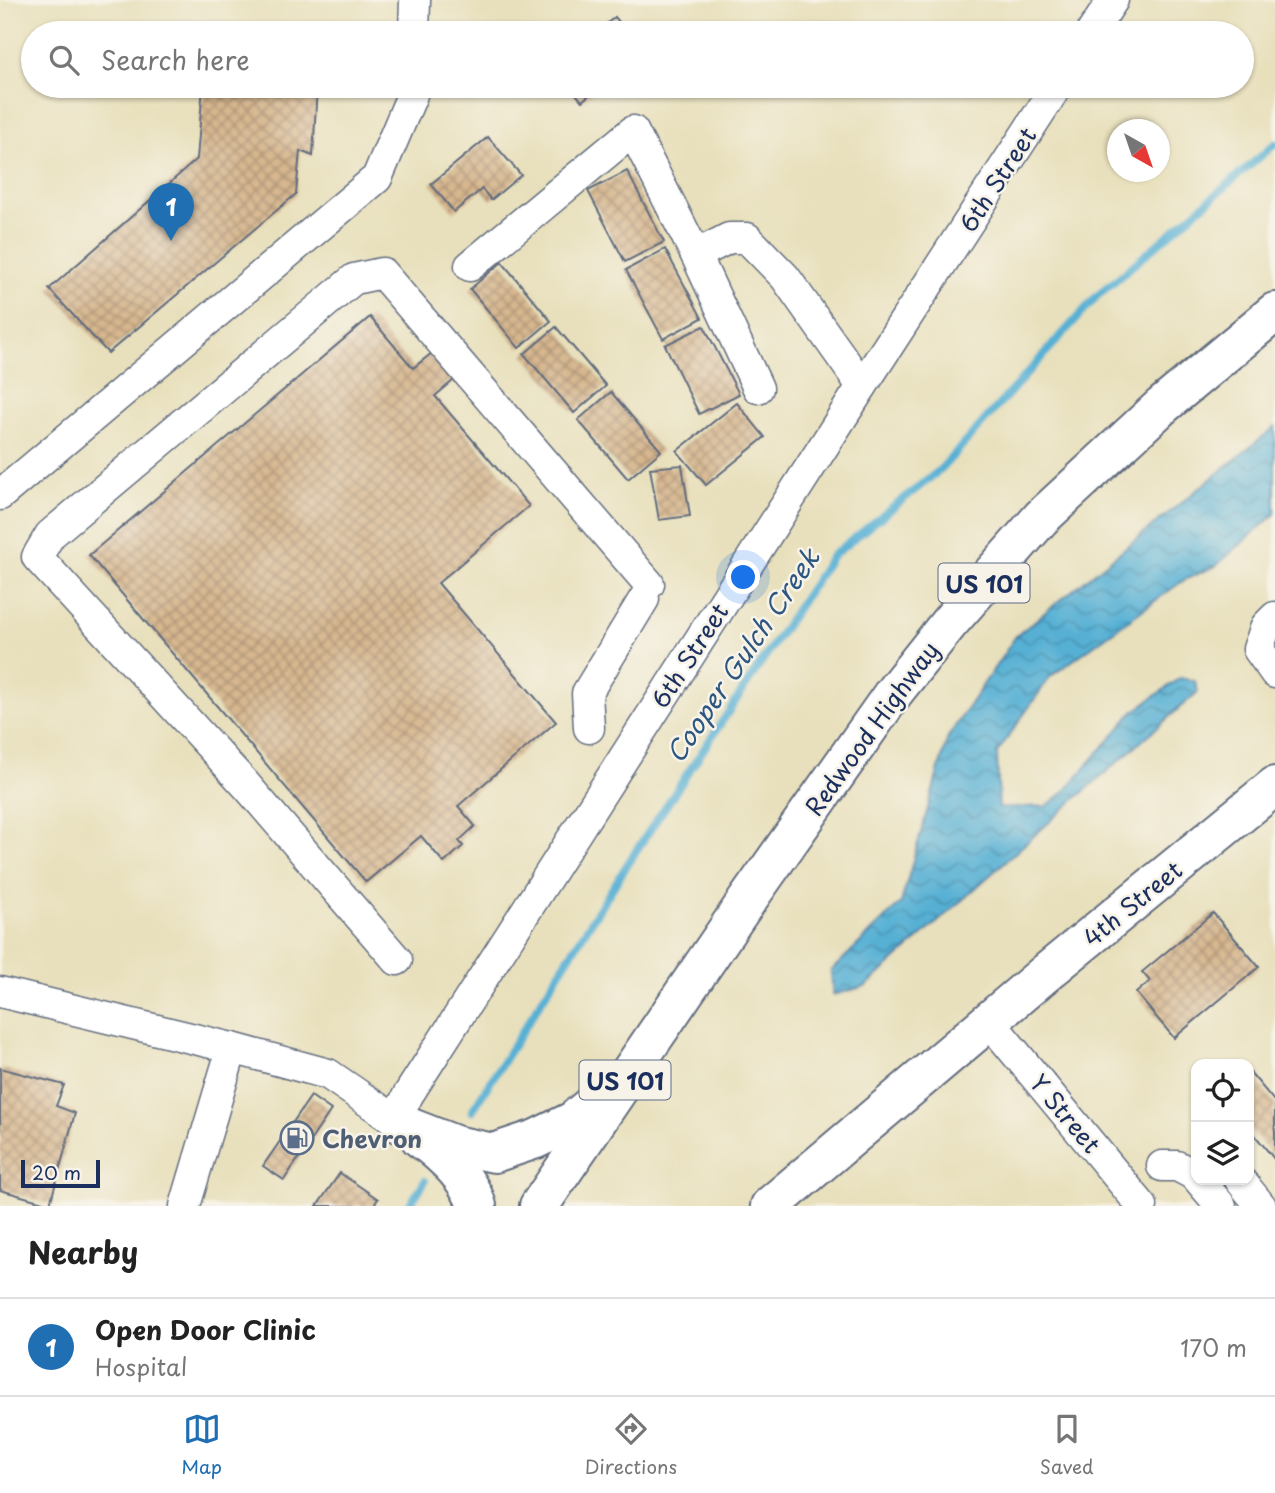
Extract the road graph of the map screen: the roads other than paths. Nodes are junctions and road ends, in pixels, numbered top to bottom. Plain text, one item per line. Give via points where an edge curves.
1 (415, 0) edge
2 (1113, 0) edge
3 (414, 21) edge
4 (1099, 21) edge
5 (409, 98) edge
6 (1049, 98) edge
7 (696, 255) junction
8 (470, 266) dead end
9 (1275, 312) edge
10 (862, 386) junction
11 (758, 388) dead end
12 (0, 495) edge
13 (1275, 617) edge
14 (1275, 673) edge
15 (589, 729) dead end
16 (1273, 791) edge
17 (710, 955) junction
18 (397, 960) dead end
19 (0, 992) edge
20 (989, 1021) junction
21 (232, 1048) junction
22 (873, 1117) junction
23 (401, 1124) junction
24 (1191, 1155) edge
25 (1191, 1174) edge
26 (1204, 1185) edge
27 (1244, 1185) edge
28 (185, 1206) edge
29 (477, 1206) edge
30 (540, 1206) edge
31 (770, 1206) edge
32 (807, 1206) edge
33 (1143, 1206) edge
34 (1221, 1206) edge
35 (1261, 1206) edge

1 - 3 street
2 - 4 street
5 - 12 street via 377,178
6 - 10 street, 6th Street
7 - 8 street via 633,131
7 - 10 street via 729,238 747,238 785,278
7 - 11 street
9 - 17 highway, Redwood Highway / US 101 via 1162,406 1041,518 1003,561 894,692
10 - 23 street, 6th Street via 408,1095
13 - 14 street via 1266,626 1258,649
15 - 18 street via 587,693 647,592 382,273 354,279 50,535 37,557 246,785
16 - 20 highway, 4th Street
17 - 23 highway via 611,1087 573,1121 494,1153 455,1145
17 - 30 highway, Redwood Highway / US 101
19 - 21 street
20 - 22 highway
20 - 33 street, Y Street
21 - 23 street via 328,1074
21 - 28 street
22 - 31 highway
22 - 32 highway via 858,1159
23 - 29 highway via 436,1149 458,1173
24 - 25 street via 1162,1155
26 - 34 street
27 - 35 street

